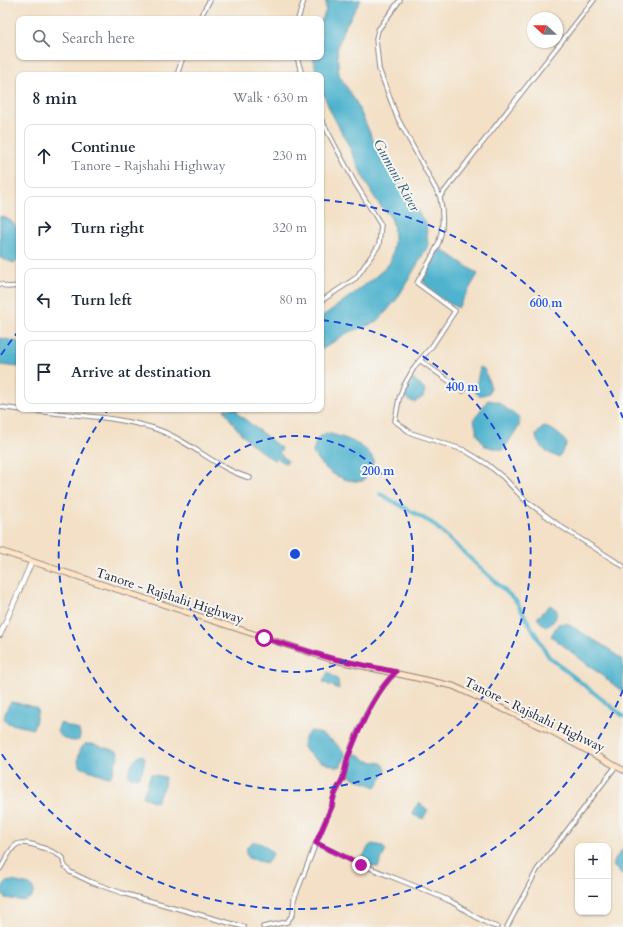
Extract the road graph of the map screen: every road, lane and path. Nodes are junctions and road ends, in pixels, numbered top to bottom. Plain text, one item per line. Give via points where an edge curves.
1 (210, 0) edge
2 (304, 0) edge
3 (400, 0) edge
4 (594, 0) edge
5 (201, 16) edge
6 (299, 16) edge
7 (182, 60) edge
8 (298, 60) edge
9 (177, 72) edge
10 (301, 72) edge
11 (324, 125) edge
12 (440, 197) junction
13 (0, 284) edge
14 (16, 286) edge
15 (324, 299) edge
16 (420, 361) junction
17 (463, 391) dead end
18 (0, 406) edge
19 (16, 409) edge
20 (29, 412) edge
21 (250, 478) dead end
22 (0, 551) edge
23 (32, 561) junction
24 (623, 566) edge
25 (0, 635) edge
26 (396, 672) junction
27 (616, 766) junction
28 (623, 770) edge
29 (316, 843) junction
30 (0, 869) edge
31 (244, 927) edge
32 (263, 927) edge
33 (497, 927) edge
34 (507, 927) edge

1 - 5 street
2 - 6 street
3 - 12 street via 378,30 376,39 379,69 397,117
4 - 12 street
7 - 9 street
8 - 10 street
11 - 15 street via 381,225 379,245 356,278
12 - 16 street via 443,233 417,283 455,311
13 - 14 street
16 - 17 street
16 - 24 street via 403,387 395,421 411,433 464,450 487,464 525,500 560,526
18 - 19 street
20 - 21 street via 104,418 154,428 180,439 236,474
22 - 23 main road, Tanore - Rajshahi Highway
23 - 25 street
23 - 26 main road, Tanore - Rajshahi Highway via 316,654
26 - 27 main road, Tanore - Rajshahi Highway via 453,686 488,700
26 - 29 street via 387,680 362,722 348,757 342,781
27 - 28 main road, Tanore - Rajshahi Highway
27 - 34 street via 537,870
29 - 32 street via 297,892 293,914 281,925
29 - 33 street via 361,865 451,902 487,925
30 - 31 street via 16,844 24,842 57,854 63,858 64,865 70,872 91,882

